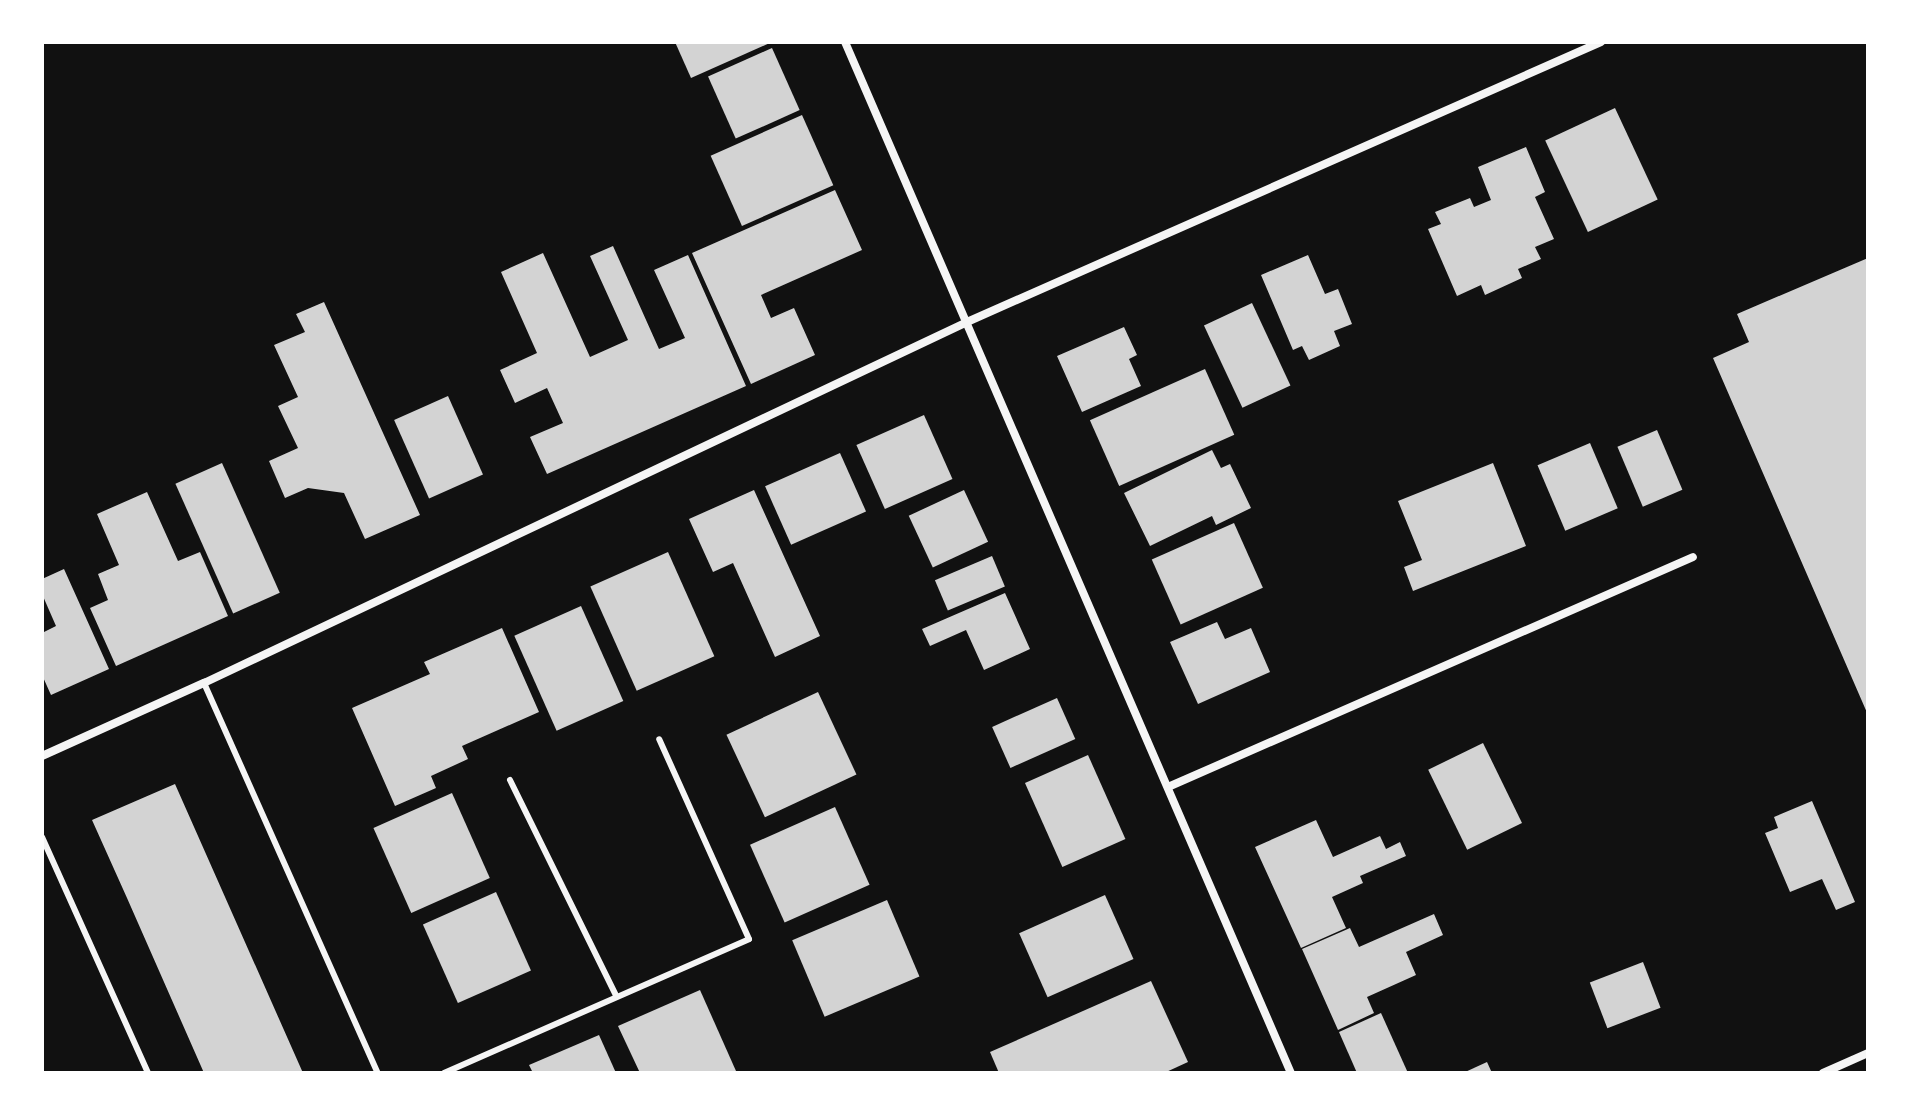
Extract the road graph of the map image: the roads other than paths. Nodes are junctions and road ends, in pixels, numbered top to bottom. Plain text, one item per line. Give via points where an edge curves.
1 (845, 42) edge
2 (1601, 42) edge
3 (967, 322) junction
4 (1693, 557) dead end
5 (204, 683) junction
6 (659, 739) dead end
7 (42, 756) edge
8 (510, 780) dead end
9 (1168, 787) junction
10 (42, 837) edge
11 (616, 995) junction
12 (1868, 1053) edge
13 (148, 1073) edge
14 (378, 1073) edge
15 (444, 1073) edge
16 (1291, 1073) edge
17 (1823, 1073) edge

1 - 3 street
2 - 3 street
3 - 5 street
3 - 9 street
4 - 9 street
5 - 7 street
5 - 14 lane
6 - 11 lane via 749,939
8 - 11 lane
9 - 16 street
10 - 13 lane
11 - 15 lane
12 - 17 street

